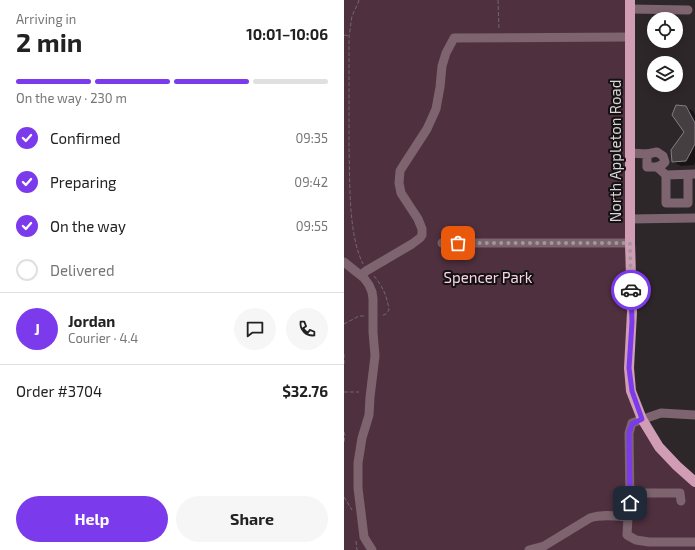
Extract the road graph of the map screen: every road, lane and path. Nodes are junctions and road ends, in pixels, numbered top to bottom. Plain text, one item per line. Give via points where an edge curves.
1 (359, 0) edge
2 (498, 0) edge
3 (630, 5) edge
4 (688, 10) dead end
5 (344, 35) edge
6 (630, 36) junction
7 (349, 37) junction
8 (499, 38) junction
9 (630, 153) junction
10 (647, 154) junction
11 (657, 167) junction
12 (691, 174) edge
13 (666, 175) junction
14 (692, 203) edge
15 (695, 218) edge
16 (630, 219) junction
17 (442, 243) dead end
18 (630, 243) junction
19 (344, 262) edge
20 (364, 274) junction
21 (374, 315) junction
22 (344, 324) edge
23 (344, 354) edge
24 (344, 364) edge
25 (344, 392) edge
26 (359, 392) dead end
27 (695, 415) edge
28 (642, 419) junction
29 (344, 432) edge
30 (344, 442) edge
31 (695, 482) edge
32 (630, 494) junction
33 (344, 497) edge
34 (681, 501) dead end
35 (353, 513) dead end
36 (628, 517) junction
37 (356, 539) dead end
38 (695, 542) edge
39 (357, 550) edge
40 (372, 550) edge
41 (529, 550) edge

1 - 7 path via 352,16
2 - 8 path
3 - 4 street
3 - 6 main road, North Appleton Road
5 - 7 path
6 - 8 street
6 - 9 main road, North Appleton Road
7 - 20 path via 352,216 356,246
8 - 20 street via 454,38 442,66 436,109 399,177 401,193 418,218 422,235
9 - 10 street
9 - 16 main road, North Appleton Road
10 - 11 street via 647,167
10 - 11 street via 657,152 663,156 665,162
11 - 13 street
12 - 13 street
12 - 14 street
13 - 14 street via 666,202
15 - 16 street
16 - 18 main road, North Appleton Road
17 - 18 street
18 - 28 main road, North Appleton Road via 632,317 629,368 632,391
19 - 20 street
20 - 21 street via 372,292
20 - 21 path via 372,274 382,286 388,300 389,310 386,314
21 - 22 path via 359,316
21 - 40 street via 375,356 369,415 358,463 358,488 364,537
23 - 24 path
25 - 26 path
27 - 28 street via 661,413
28 - 31 main road, North Appleton Road via 658,447
28 - 32 street via 632,424 629,433
29 - 30 path
32 - 34 street via 680,493
32 - 36 street
33 - 35 path
36 - 38 street via 627,535 636,540
36 - 41 street via 596,516 544,546
37 - 39 path

